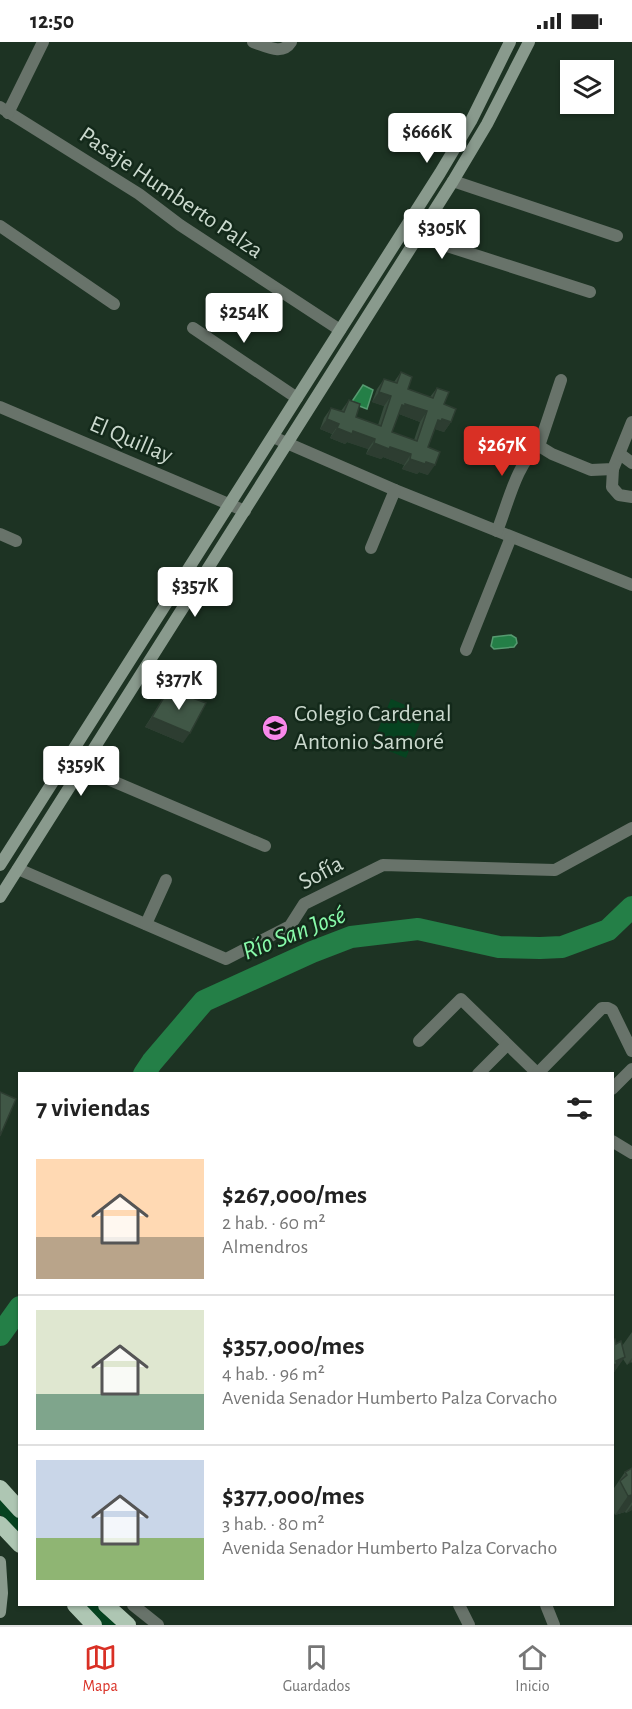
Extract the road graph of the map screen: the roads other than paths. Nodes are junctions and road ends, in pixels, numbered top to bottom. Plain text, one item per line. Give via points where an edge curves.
1 (43, 42) edge
2 (253, 42) edge
3 (510, 42) edge
4 (529, 42) edge
5 (288, 45) edge
6 (4, 110) edge
7 (453, 181) junction
8 (0, 226) edge
9 (617, 236) dead end
10 (419, 237) junction
11 (590, 292) dead end
12 (114, 304) dead end
13 (193, 328) dead end
14 (340, 330) junction
15 (561, 380) dead end
16 (297, 398) junction
17 (0, 407) edge
18 (632, 422) edge
19 (273, 437) junction
20 (288, 444) junction
21 (539, 446) junction
22 (620, 454) junction
23 (632, 463) edge
24 (613, 469) junction
25 (395, 490) junction
26 (632, 497) edge
27 (230, 504) junction
28 (246, 511) junction
29 (497, 531) junction
30 (0, 534) edge
31 (511, 537) junction
32 (16, 541) dead end
33 (371, 548) dead end
34 (632, 585) edge
35 (466, 650) dead end
36 (82, 768) junction
37 (632, 828) edge
38 (265, 846) dead end
39 (0, 865) edge
40 (18, 869) junction
41 (166, 880) dead end
42 (0, 897) edge
43 (146, 924) junction
44 (419, 1041) dead end
45 (507, 1045) junction
46 (632, 1051) edge
47 (632, 1069) edge
48 (480, 1072) edge
49 (535, 1072) edge
50 (539, 1072) edge
51 (614, 1087) edge
52 (614, 1142) edge
53 (632, 1153) edge
54 (0, 1488) edge
55 (18, 1508) edge
56 (0, 1524) edge
57 (18, 1543) edge
58 (0, 1562) edge
59 (76, 1606) edge
60 (107, 1606) edge
61 (134, 1606) edge
62 (460, 1606) edge
63 (546, 1606) edge
64 (0, 1612) edge
65 (94, 1625) edge
66 (128, 1625) edge
67 (159, 1625) edge
68 (469, 1625) edge
69 (554, 1625) edge

1 - 6 street, Pasaje Humberto Palza
2 - 5 street via 278,50
3 - 14 main road via 471,121
4 - 7 main road
6 - 14 street, Pasaje Humberto Palza via 138,194
7 - 9 street
7 - 10 main road
8 - 12 street
10 - 11 street
10 - 20 main road
13 - 16 street
14 - 16 main road
15 - 21 street
16 - 19 main road
17 - 27 street, El Quillay
18 - 22 street
19 - 20 street
19 - 27 main road
20 - 25 street
20 - 28 main road
21 - 24 street via 591,470
21 - 29 street via 530,452
22 - 23 street
22 - 24 street
24 - 26 street via 612,487 619,495
25 - 29 street
25 - 33 street
27 - 28 street, El Quillay
27 - 39 main road
28 - 36 main road
29 - 31 street
30 - 32 street
31 - 34 street
31 - 35 street
36 - 38 street
36 - 40 main road
37 - 43 street, Sofía via 555,870 383,865 304,904 290,926 226,959
40 - 42 main road
40 - 43 street, Sofía
41 - 43 street
44 - 45 street via 460,999
45 - 48 street
45 - 49 street
46 - 50 street via 612,1010 602,1008
47 - 51 street
52 - 53 street
54 - 55 highway
56 - 57 highway
58 - 64 main road
59 - 65 highway
60 - 66 highway
61 - 67 street
62 - 68 street
63 - 69 street

